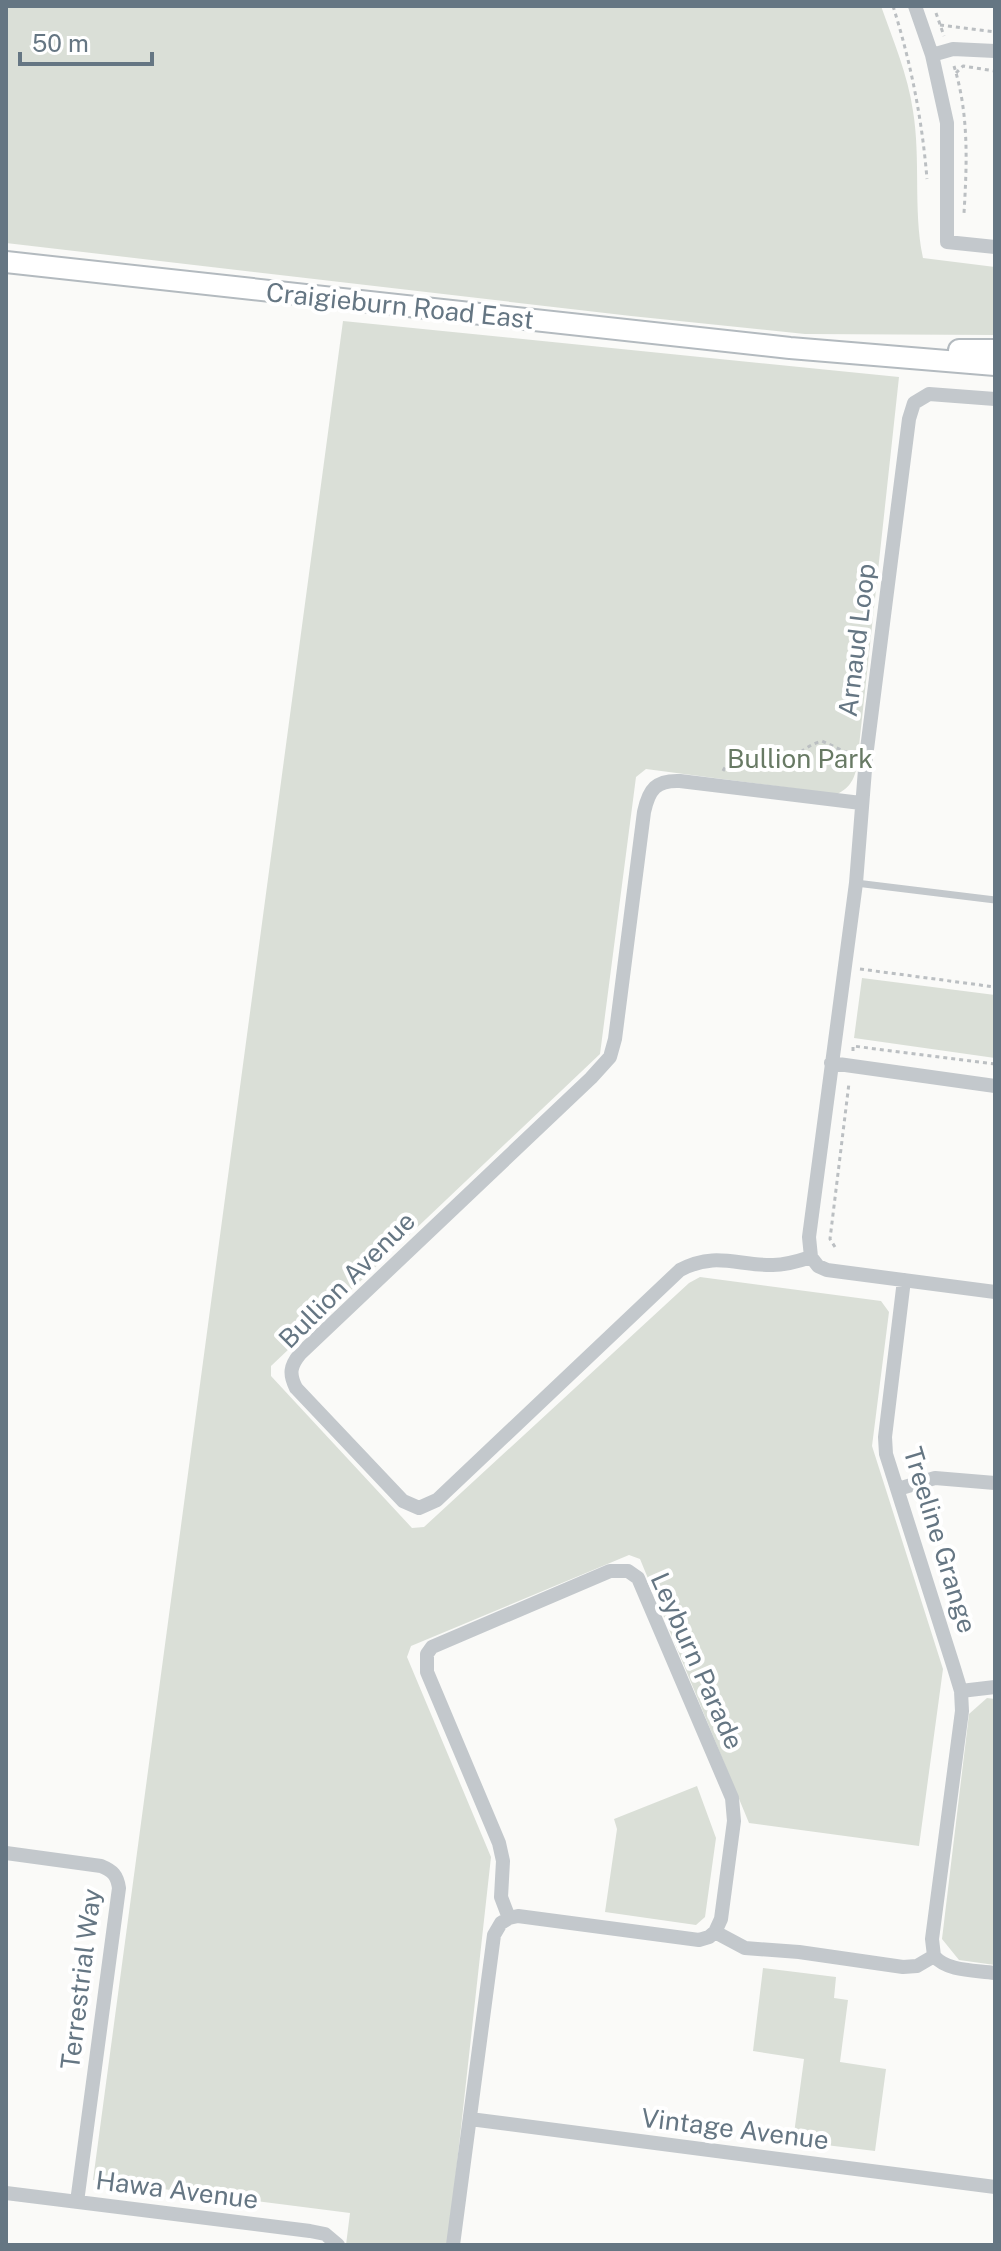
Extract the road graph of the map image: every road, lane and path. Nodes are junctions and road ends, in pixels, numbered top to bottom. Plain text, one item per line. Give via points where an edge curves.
1 (893, 6) edge
2 (915, 6) edge
3 (940, 25) dead end
4 (995, 32) edge
5 (995, 51) edge
6 (932, 55) junction
7 (995, 71) edge
8 (956, 73) dead end
9 (927, 179) dead end
10 (995, 247) edge
11 (6, 262) edge
12 (795, 349) junction
13 (995, 350) edge
14 (995, 365) edge
15 (995, 399) edge
16 (866, 757) junction
17 (721, 787) junction
18 (861, 803) junction
19 (856, 883) junction
20 (995, 900) edge
21 (844, 967) junction
22 (995, 987) edge
23 (831, 1063) junction
24 (995, 1064) edge
25 (851, 1066) junction
26 (995, 1086) edge
27 (835, 1247) dead end
28 (811, 1257) junction
29 (904, 1280) junction
30 (995, 1292) edge
31 (995, 1483) edge
32 (898, 1489) junction
33 (995, 1687) edge
34 (961, 1691) junction
35 (6, 1853) edge
36 (509, 1918) junction
37 (715, 1932) junction
38 (934, 1956) junction
39 (995, 1973) edge
40 (470, 2119) junction
41 (995, 2187) edge
42 (6, 2193) edge
43 (77, 2202) junction
44 (338, 2245) edge
45 (453, 2245) edge

1 - 9 path via 923,125
2 - 6 street
3 - 4 path
5 - 6 street via 953,49
6 - 10 street via 947,123 947,242
7 - 8 path via 963,66
11 - 12 main road, Craigieburn Road East
12 - 13 main road, Craigieburn Road East
12 - 14 main road, Craigieburn Road East
15 - 16 street, Arnaud Loop via 929,394 914,403
16 - 17 path via 816,742 792,761 773,767 744,759 727,764
16 - 18 street, Arnaud Loop
17 - 18 street, Bullion Avenue
17 - 28 street, Bullion Avenue via 660,782 647,796 615,1039 604,1065 300,1354 291,1379 403,1501 428,1506 680,1270 708,1259 772,1266
18 - 19 street, Arnaud Loop
19 - 20 lane
19 - 21 street, Arnaud Loop
21 - 22 path
21 - 23 street, Arnaud Loop
23 - 25 street
23 - 28 street, Arnaud Loop via 809,1237
24 - 25 path via 853,1046
25 - 26 street
25 - 27 path via 830,1239
28 - 29 street via 827,1270
29 - 30 street
29 - 32 street, Treeline Grange via 885,1437
31 - 32 street via 935,1478
32 - 34 street, Treeline Grange
33 - 34 street
34 - 38 street, Treeline Grange
35 - 43 street, Terrestrial Way via 101,1866 117,1877
36 - 37 street via 699,1940
36 - 37 street, Leyburn Parade via 501,1897 499,1843 427,1672 427,1654 440,1642 620,1570 638,1578 732,1798 734,1821
36 - 40 street via 494,1935
37 - 38 street via 745,1948 903,1967
38 - 39 street via 954,1968
40 - 41 street, Vintage Avenue
40 - 45 street
42 - 43 street, Hawa Avenue
43 - 44 street, Hawa Avenue via 310,2231 325,2234

